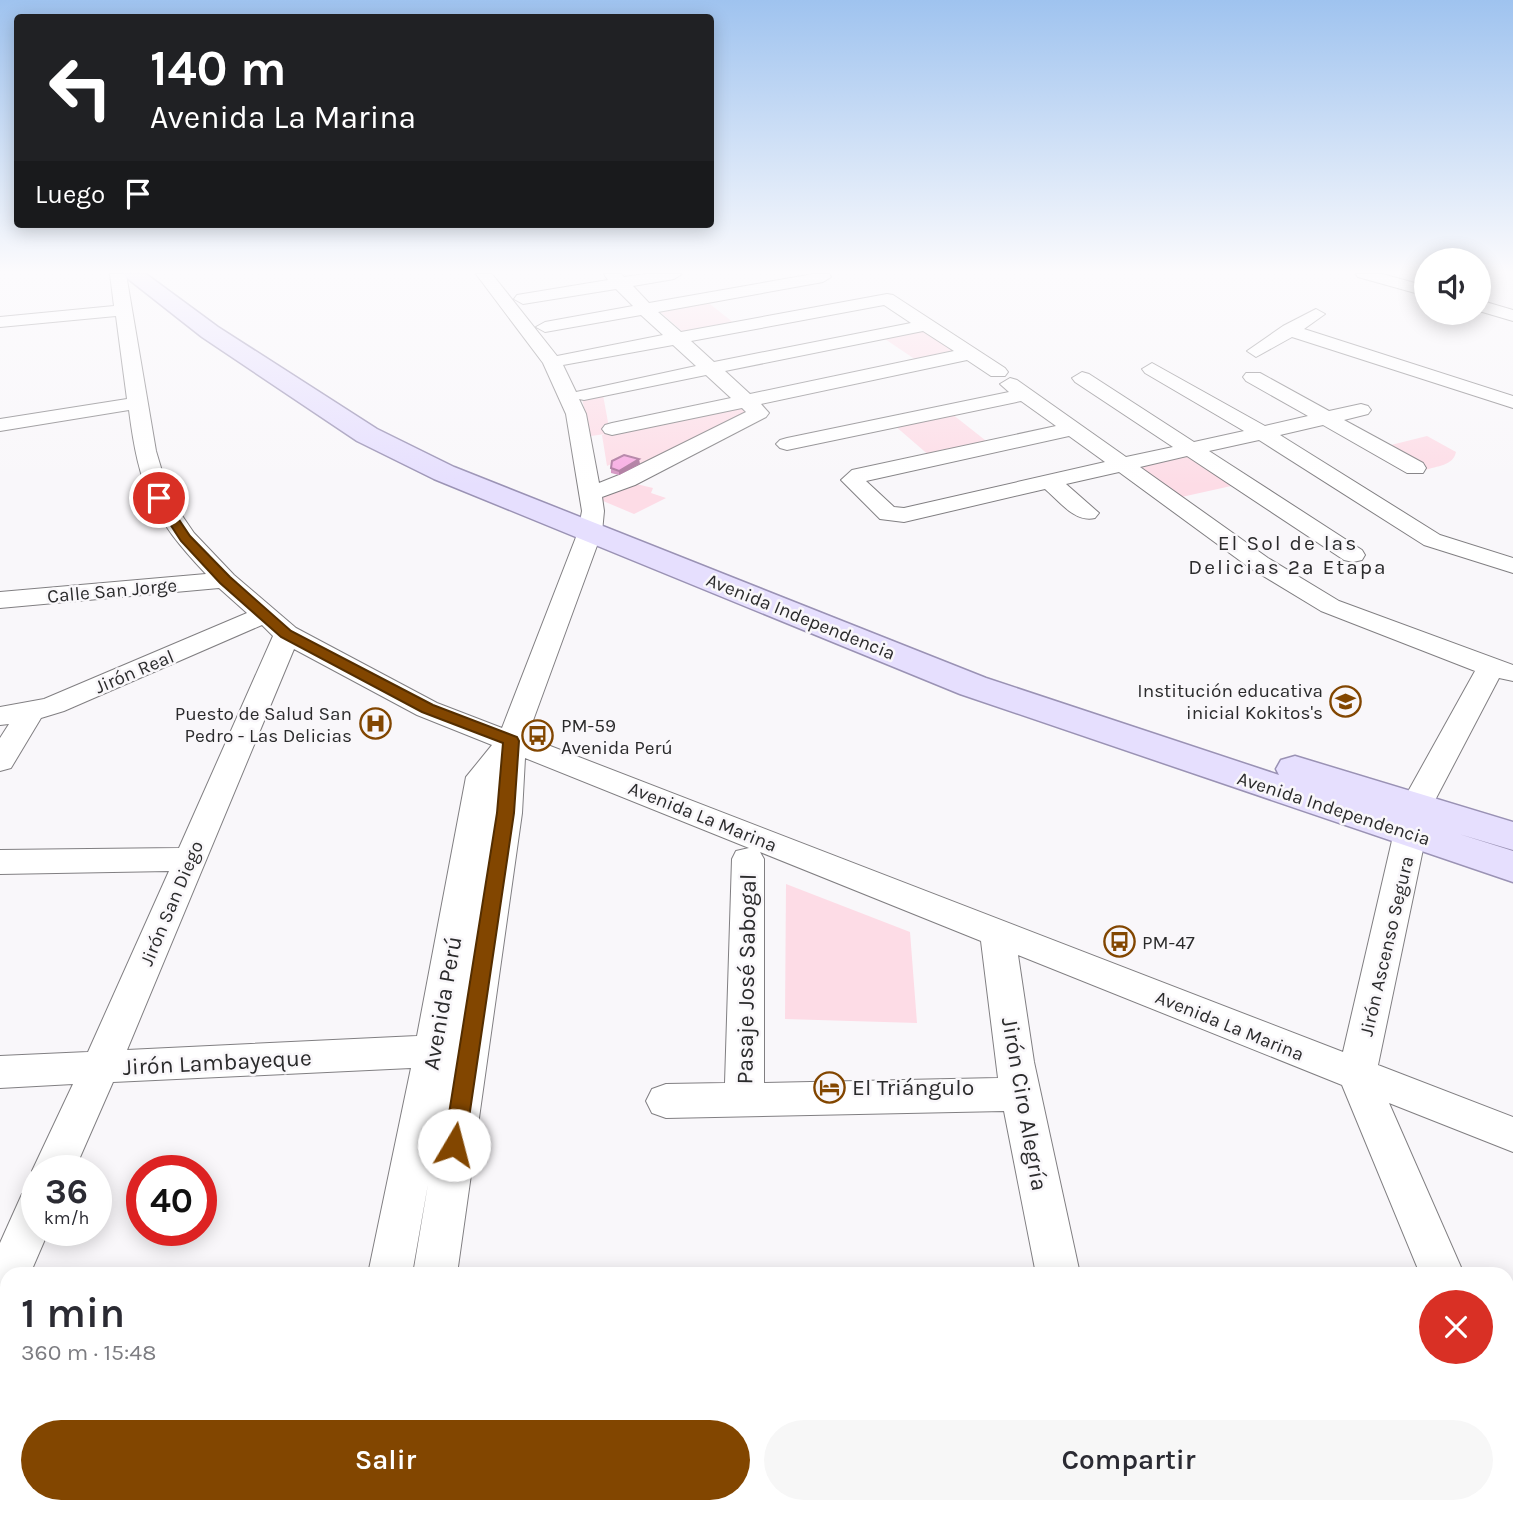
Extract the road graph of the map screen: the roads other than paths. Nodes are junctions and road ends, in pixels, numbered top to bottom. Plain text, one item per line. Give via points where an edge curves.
1 (129, 345) edge
2 (251, 345) edge
3 (539, 345) edge
4 (642, 345) edge
5 (684, 345) edge
6 (831, 345) edge
7 (955, 345) edge
8 (1266, 345) edge
9 (1334, 345) edge
10 (1256, 351) dead end
11 (969, 354) junction
12 (562, 360) dead end
13 (712, 369) junction
14 (1152, 369) dead end
15 (1253, 377) dead end
16 (1082, 378) dead end
17 (1011, 384) junction
18 (584, 394) dead end
19 (746, 401) junction
20 (1513, 402) edge
21 (137, 403) junction
22 (1361, 410) dead end
23 (1326, 417) junction
24 (0, 425) edge
25 (612, 429) dead end
26 (1072, 429) junction
27 (1261, 432) junction
28 (787, 444) dead end
29 (1192, 448) junction
30 (1123, 464) junction
31 (1415, 468) dead end
32 (1049, 481) junction
33 (590, 512) junction
34 (1087, 513) dead end
35 (1353, 555) dead end
36 (1513, 566) edge
37 (225, 580) junction
38 (0, 600) edge
39 (275, 625) junction
40 (1502, 670) edge
41 (31, 712) junction
42 (0, 716) edge
43 (511, 741) junction
44 (0, 761) edge
45 (1414, 820) junction
46 (1513, 836) edge
47 (748, 859) dead end
48 (0, 862) edge
49 (1513, 867) edge
50 (186, 868) junction
51 (0, 881) edge
52 (998, 933) junction
53 (433, 1051) junction
54 (100, 1068) junction
55 (0, 1072) edge
56 (1357, 1076) junction
57 (1022, 1094) junction
58 (744, 1099) junction
59 (666, 1101) dead end
60 (458, 1119) junction
61 (419, 1121) junction
62 (1513, 1135) edge
63 (60, 1155) edge
64 (21, 1244) edge
65 (11, 1267) edge
66 (391, 1267) edge
67 (436, 1267) edge
68 (1057, 1267) edge
69 (1439, 1267) edge

1 - 21 street, Avenida La Marina
2 - 33 main road, Avenida Independencia via 367,435
3 - 33 street via 552,362 576,414
4 - 12 street
5 - 13 street
6 - 13 street
7 - 11 street
8 - 10 street
9 - 20 street
11 - 17 street
11 - 19 street
13 - 18 street
13 - 19 street
14 - 27 street
15 - 23 street
16 - 29 street
17 - 26 street
17 - 28 street
19 - 25 street
19 - 33 street via 760,413 627,480
21 - 24 street
21 - 37 street, Avenida La Marina via 159,498 186,538
22 - 23 street
23 - 27 street
23 - 31 street
26 - 30 street
26 - 32 street via 860,474 852,480 884,511 899,516
27 - 29 street
27 - 36 street via 1432,540
29 - 30 street
29 - 35 street
30 - 32 street
30 - 40 street via 1259,563 1331,606
32 - 34 street
33 - 43 street, Avenida Perú
33 - 45 main road, Avenida Independencia via 822,611 973,686 1106,719
37 - 38 street, Calle San Jorge
37 - 39 street, Avenida La Marina
39 - 41 street, Jirón Real
39 - 43 street, Avenida La Marina via 427,709
39 - 50 street, Jirón San Diego
40 - 45 street, Jirón Ascenso Segura
41 - 42 street, Jirón Real
41 - 44 street
43 - 52 street, Avenida La Marina
43 - 53 street, Avenida Perú via 481,777
43 - 60 street, Avenida Perú via 506,813
45 - 46 main road, Avenida Independencia
45 - 49 main road, Avenida Independencia
45 - 56 street, Jirón Ascenso Segura
47 - 58 street, Pasaje José Sabogal
48 - 50 street
50 - 51 street
50 - 54 street, Jirón San Diego
52 - 56 street, Avenida La Marina
52 - 57 street, Jirón Ciro Alegría
53 - 54 street, Jirón Lambayeque
53 - 61 street, Avenida Perú
54 - 55 street, Jirón Lambayeque
54 - 63 street, Jirón San Diego
56 - 62 street, Avenida La Marina
56 - 69 street
57 - 58 street
57 - 68 street, Jirón Ciro Alegría
58 - 59 street
60 - 61 street
60 - 67 street, Avenida Perú
61 - 66 street, Avenida Perú
64 - 65 street

